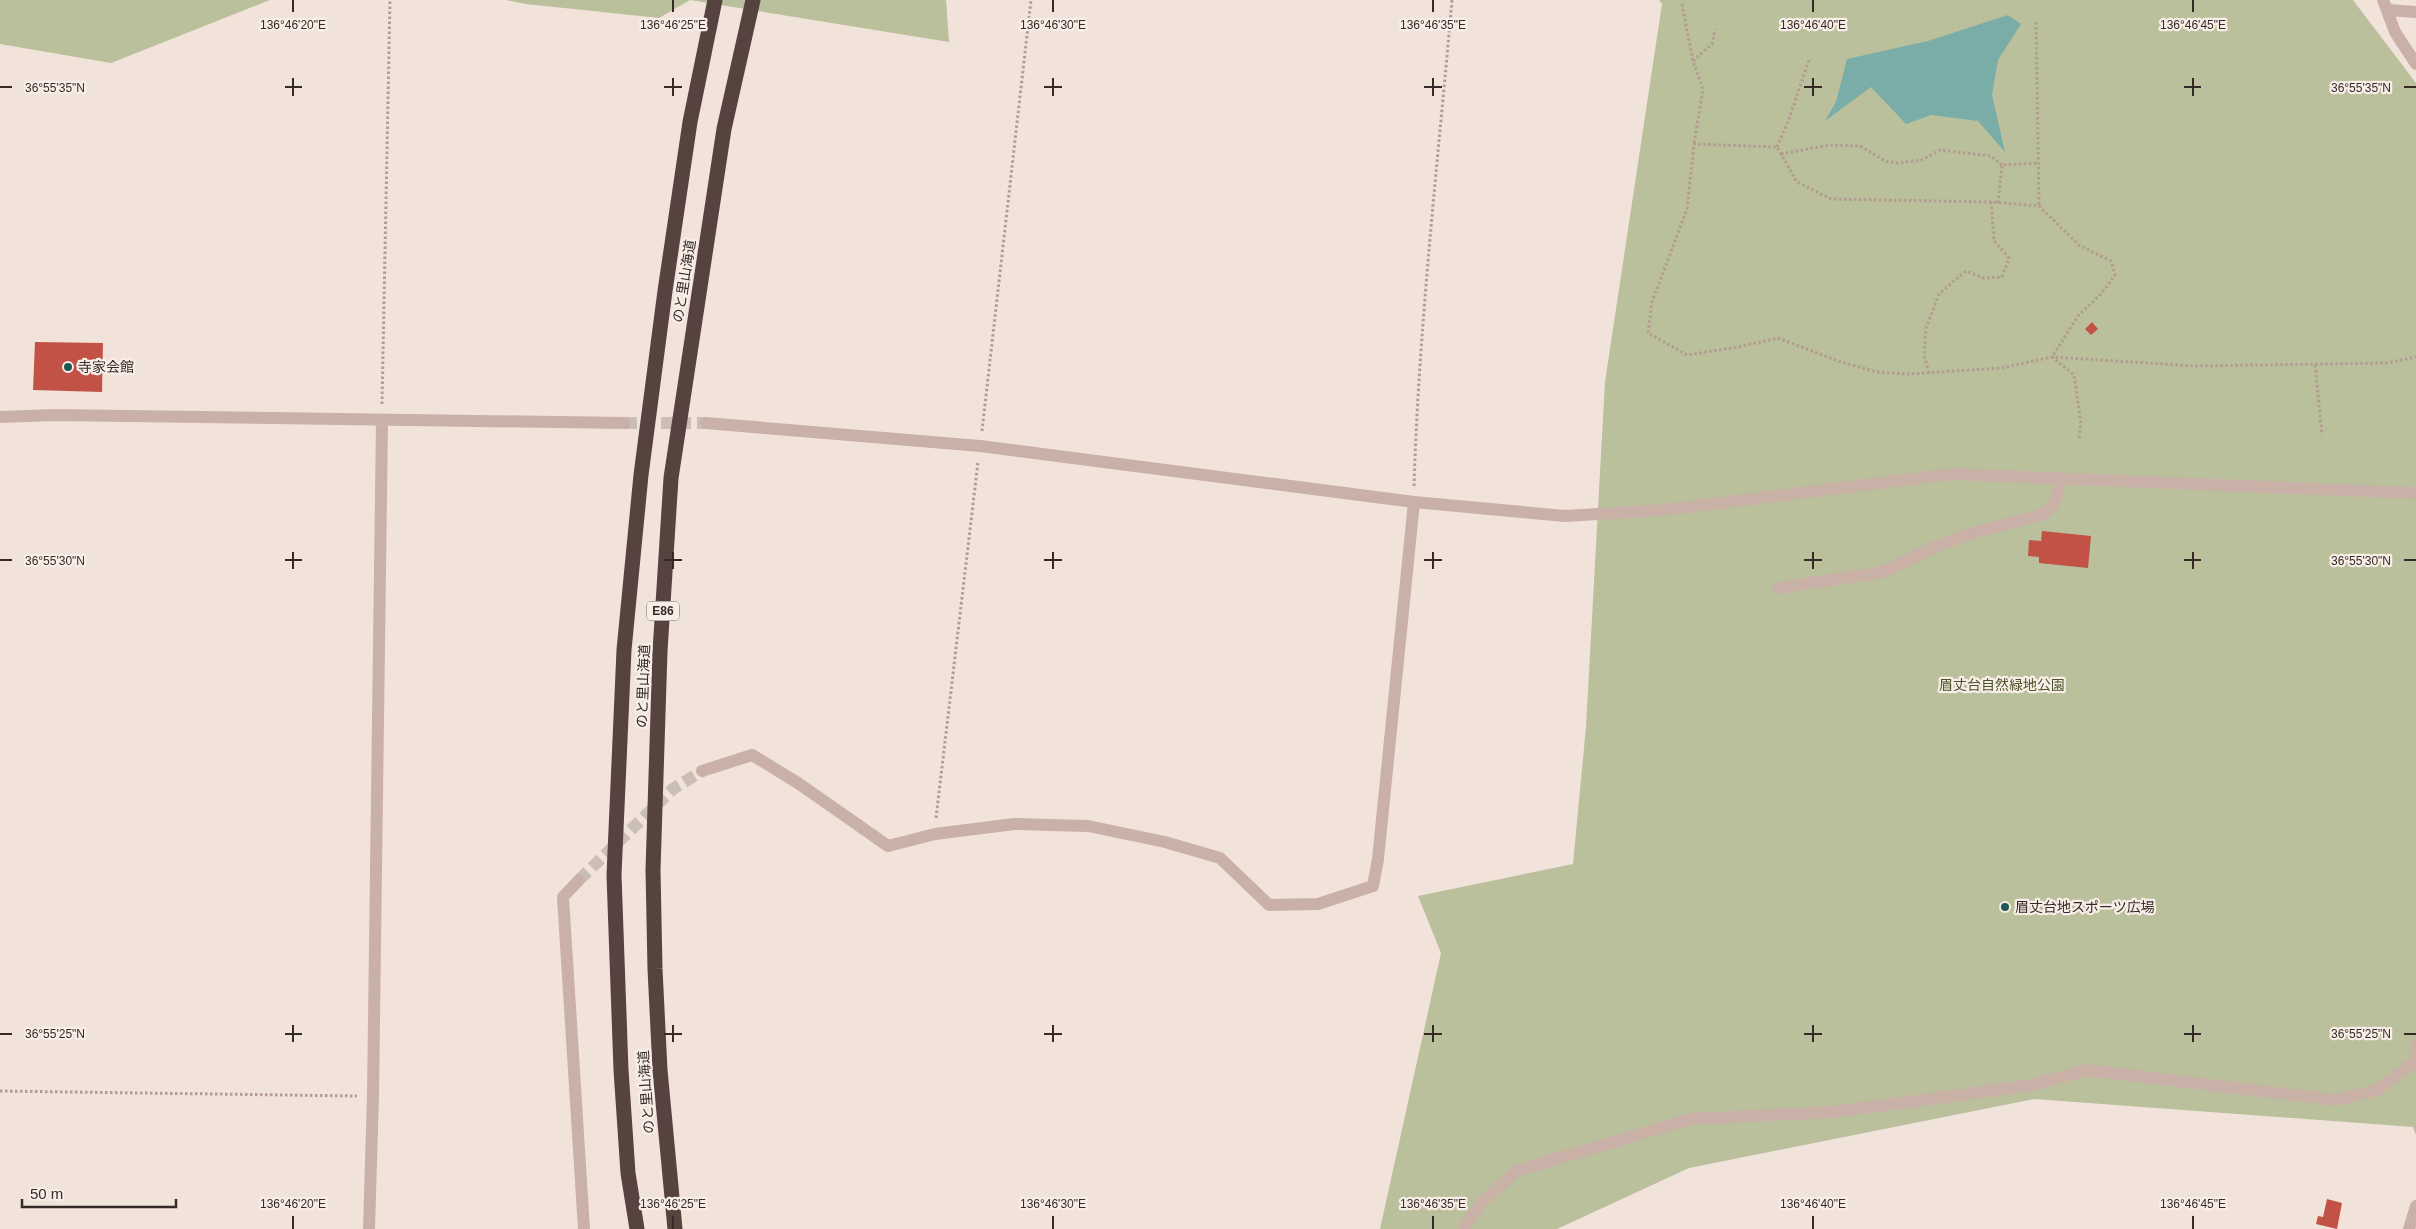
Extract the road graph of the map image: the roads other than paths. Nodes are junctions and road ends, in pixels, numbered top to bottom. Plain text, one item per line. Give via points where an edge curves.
1 (715, 0) edge
2 (753, 0) edge
3 (2385, 5) edge
4 (2416, 12) edge
5 (2416, 64) edge
6 (0, 417) edge
7 (382, 420) junction
8 (625, 423) tunnel mouth
9 (706, 423) tunnel mouth
10 (2062, 479) junction
11 (2416, 493) edge
12 (1414, 502) junction
13 (1778, 588) dead end
14 (702, 771) tunnel mouth
15 (579, 880) tunnel mouth
16 (2416, 1046) edge
17 (2416, 1206) edge
18 (369, 1229) edge
19 (584, 1229) edge
20 (637, 1229) edge
21 (675, 1229) edge
22 (1463, 1229) edge
23 (2409, 1229) edge

1 - 20 highway, のと里山海道 / E86 via 690,122 665,291 641,475 624,650 614,875 621,1070 628,1173
2 - 21 highway, のと里山海道 / E86 via 724,129 673,468 660,651 653,870 655,969 660,1070
3 - 4 street
3 - 5 street via 2395,32
6 - 7 street
7 - 8 street
7 - 18 street
9 - 12 street via 980,446
10 - 11 street
10 - 12 street via 1951,474 1664,510 1565,516
10 - 13 street via 2054,504 2043,514 1941,544 1883,572
12 - 14 street via 1373,886 1318,904 1269,906 1220,858 1165,842 1078,826 1014,824 935,834 888,846 752,755
15 - 19 street via 563,897
16 - 22 street via 2414,1062 2378,1090 2336,1100 2088,1070 2027,1086 1832,1112 1692,1119 1516,1171 1483,1200
17 - 23 street

